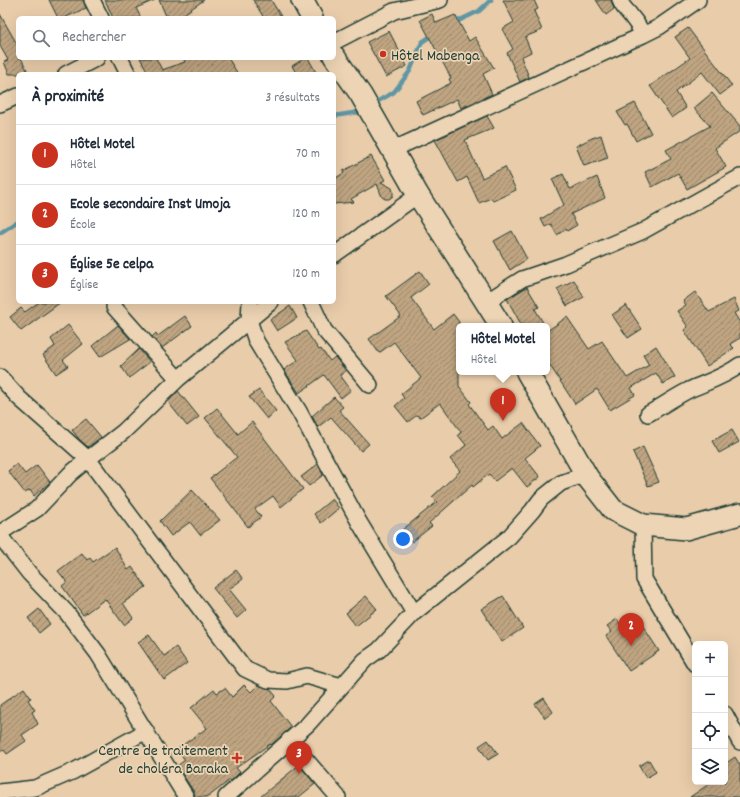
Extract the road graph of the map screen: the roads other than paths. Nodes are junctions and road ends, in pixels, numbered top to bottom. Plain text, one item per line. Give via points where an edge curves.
1 (92, 0) edge
2 (302, 0) edge
3 (440, 0) edge
4 (620, 0) edge
5 (698, 0) edge
6 (100, 16) edge
7 (311, 16) edge
8 (643, 36) junction
9 (336, 41) edge
10 (336, 59) edge
11 (93, 60) edge
12 (121, 60) edge
13 (70, 72) edge
14 (127, 72) edge
15 (16, 97) edge
16 (0, 104) edge
17 (392, 150) junction
18 (740, 177) edge
19 (418, 195) junction
20 (336, 254) edge
21 (486, 302) junction
22 (250, 304) edge
23 (269, 304) edge
24 (312, 304) edge
25 (114, 307) dead end
26 (249, 320) junction
27 (498, 323) edge
28 (740, 365) edge
29 (529, 375) edge
30 (0, 378) edge
31 (178, 379) junction
32 (370, 385) dead end
33 (648, 414) dead end
34 (88, 459) junction
35 (588, 478) junction
36 (740, 514) edge
37 (643, 525) junction
38 (0, 533) edge
39 (0, 536) edge
40 (414, 613) junction
41 (692, 659) edge
42 (341, 686) junction
43 (728, 720) edge
44 (146, 731) junction
45 (289, 740) junction
46 (740, 742) edge
47 (0, 792) edge
48 (186, 797) edge
49 (226, 797) edge
50 (338, 797) edge

1 - 6 street
2 - 7 street
3 - 9 street via 394,11
4 - 8 street
5 - 8 street
8 - 17 street
10 - 17 street via 361,95
11 - 13 street
12 - 14 street
15 - 16 street
17 - 19 street
18 - 21 street via 643,231 566,264 522,279
19 - 20 street
19 - 21 street
21 - 27 street
22 - 26 street
23 - 26 street
24 - 32 street via 324,330
25 - 31 street
26 - 31 street
26 - 40 street via 256,341
28 - 33 street via 718,379 690,390
29 - 35 street
30 - 34 street
31 - 34 street via 123,432
34 - 38 street via 37,508
34 - 42 street via 245,669 268,680 287,681 306,676
35 - 37 street via 613,510
35 - 40 street via 578,477 561,484 541,499 509,537
36 - 37 street via 686,529
37 - 41 street via 644,579
39 - 44 street via 72,618 108,669
40 - 42 street
42 - 45 street via 308,724
43 - 46 street
44 - 47 street via 74,771 35,788
44 - 48 street
45 - 49 street
45 - 50 street

